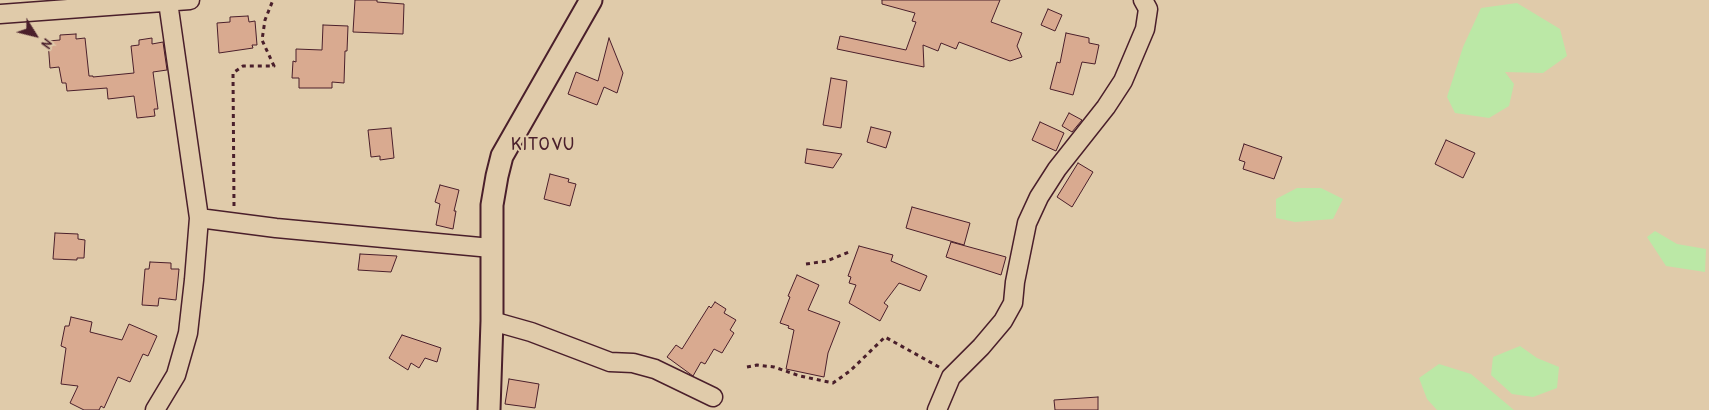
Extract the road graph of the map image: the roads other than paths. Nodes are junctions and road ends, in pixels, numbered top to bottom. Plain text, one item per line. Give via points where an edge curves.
1 (190, 0) edge
2 (591, 0) edge
3 (1144, 0) edge
4 (168, 2) junction
5 (0, 14) edge
6 (199, 218) junction
7 (491, 248) junction
8 (492, 321) junction
9 (713, 397) dead end
10 (154, 410) edge
11 (489, 410) edge
12 (937, 410) edge

1 - 4 street
2 - 7 street via 502,156 492,205
3 - 12 street via 1148,9 1145,29 1123,81 1056,169 1027,223 1013,303 1004,321 951,377
4 - 5 street
4 - 6 street
6 - 7 street via 349,236
6 - 10 street via 188,333 176,375
7 - 8 street
8 - 9 street via 610,362 633,363 655,369
8 - 11 street

